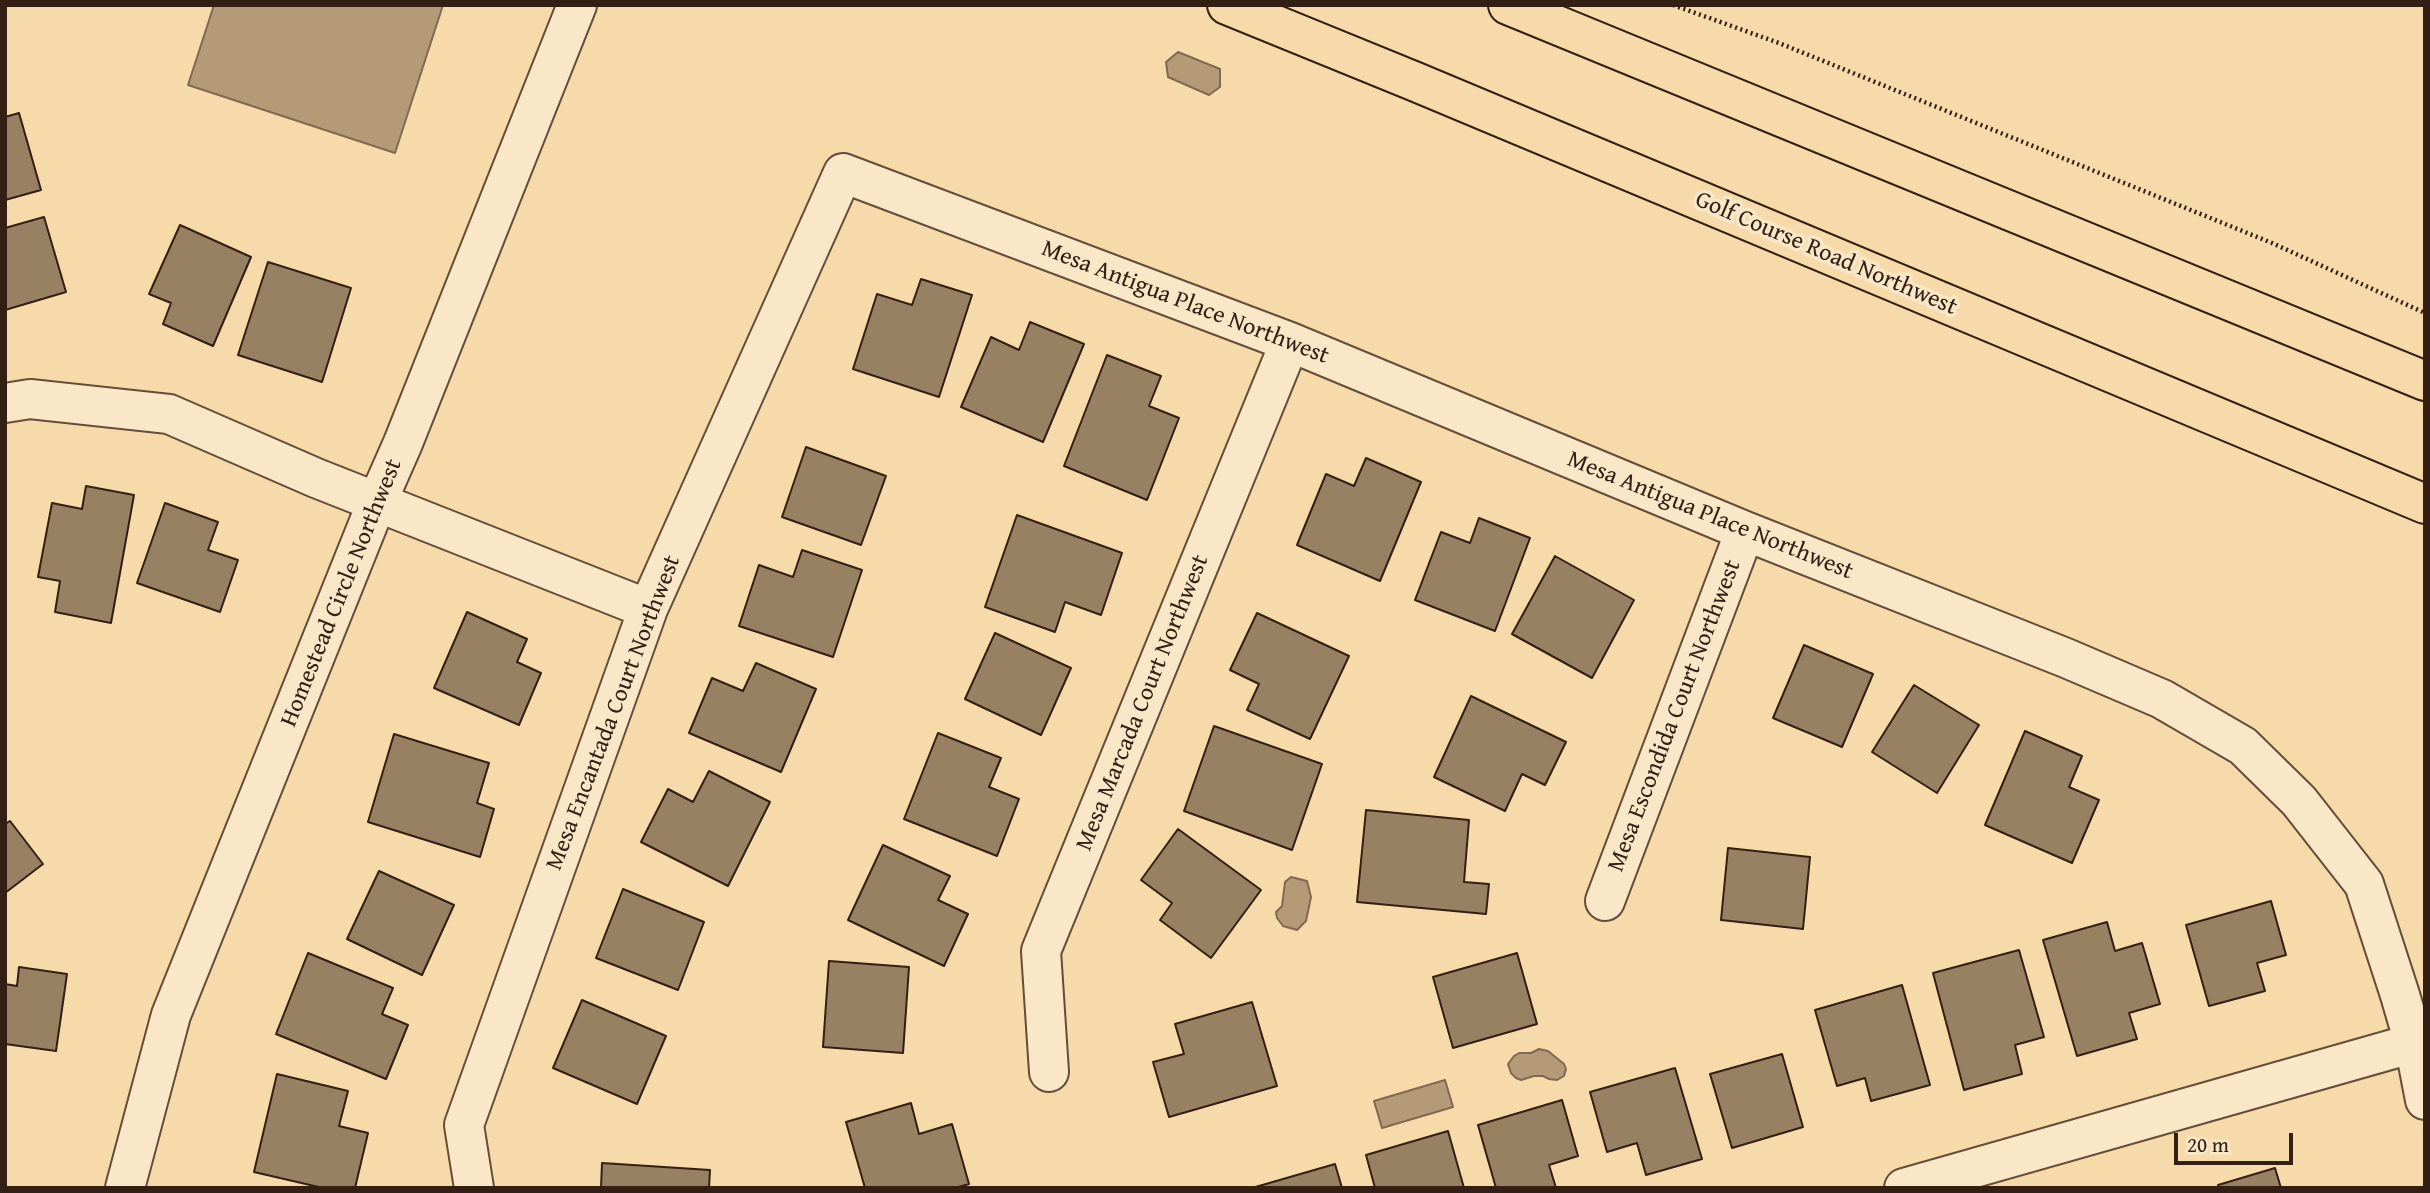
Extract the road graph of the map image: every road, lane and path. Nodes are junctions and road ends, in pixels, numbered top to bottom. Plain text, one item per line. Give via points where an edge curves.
1 (577, 5) edge
2 (1227, 5) edge
3 (1508, 5) edge
4 (1673, 5) edge
5 (843, 173) joint
6 (2425, 313) edge
7 (1290, 342) junction
8 (2425, 381) edge
9 (5, 403) edge
10 (377, 502) junction
11 (2425, 504) edge
12 (1745, 531) junction
13 (648, 609) junction
14 (1605, 901) dead end
15 (2419, 1042) edge
16 (1049, 1072) dead end
17 (2425, 1100) edge
18 (125, 1188) edge
19 (474, 1188) edge
20 (1904, 1188) edge

1 - 10 street, Homestead Circle Northwest
2 - 11 main road, Golf Course Road Northwest
3 - 8 main road
4 - 6 path via 1779,43 2273,243
5 - 7 street, Mesa Antigua Place Northwest
5 - 13 street, Mesa Encantada Court Northwest
7 - 12 street, Mesa Antigua Place Northwest
7 - 16 street, Mesa Marcada Court Northwest via 1041,951
9 - 10 street via 30,400 169,414
10 - 13 street
10 - 18 street, Homestead Circle Northwest via 171,1015
12 - 14 street, Mesa Escondida Court Northwest
12 - 15 street, Mesa Antigua Place Northwest via 2066,657 2162,699 2243,746 2299,801 2364,884
13 - 19 street, Mesa Encantada Court Northwest via 464,1125
15 - 17 street, Mesa Antigua Place Northwest
15 - 20 street

